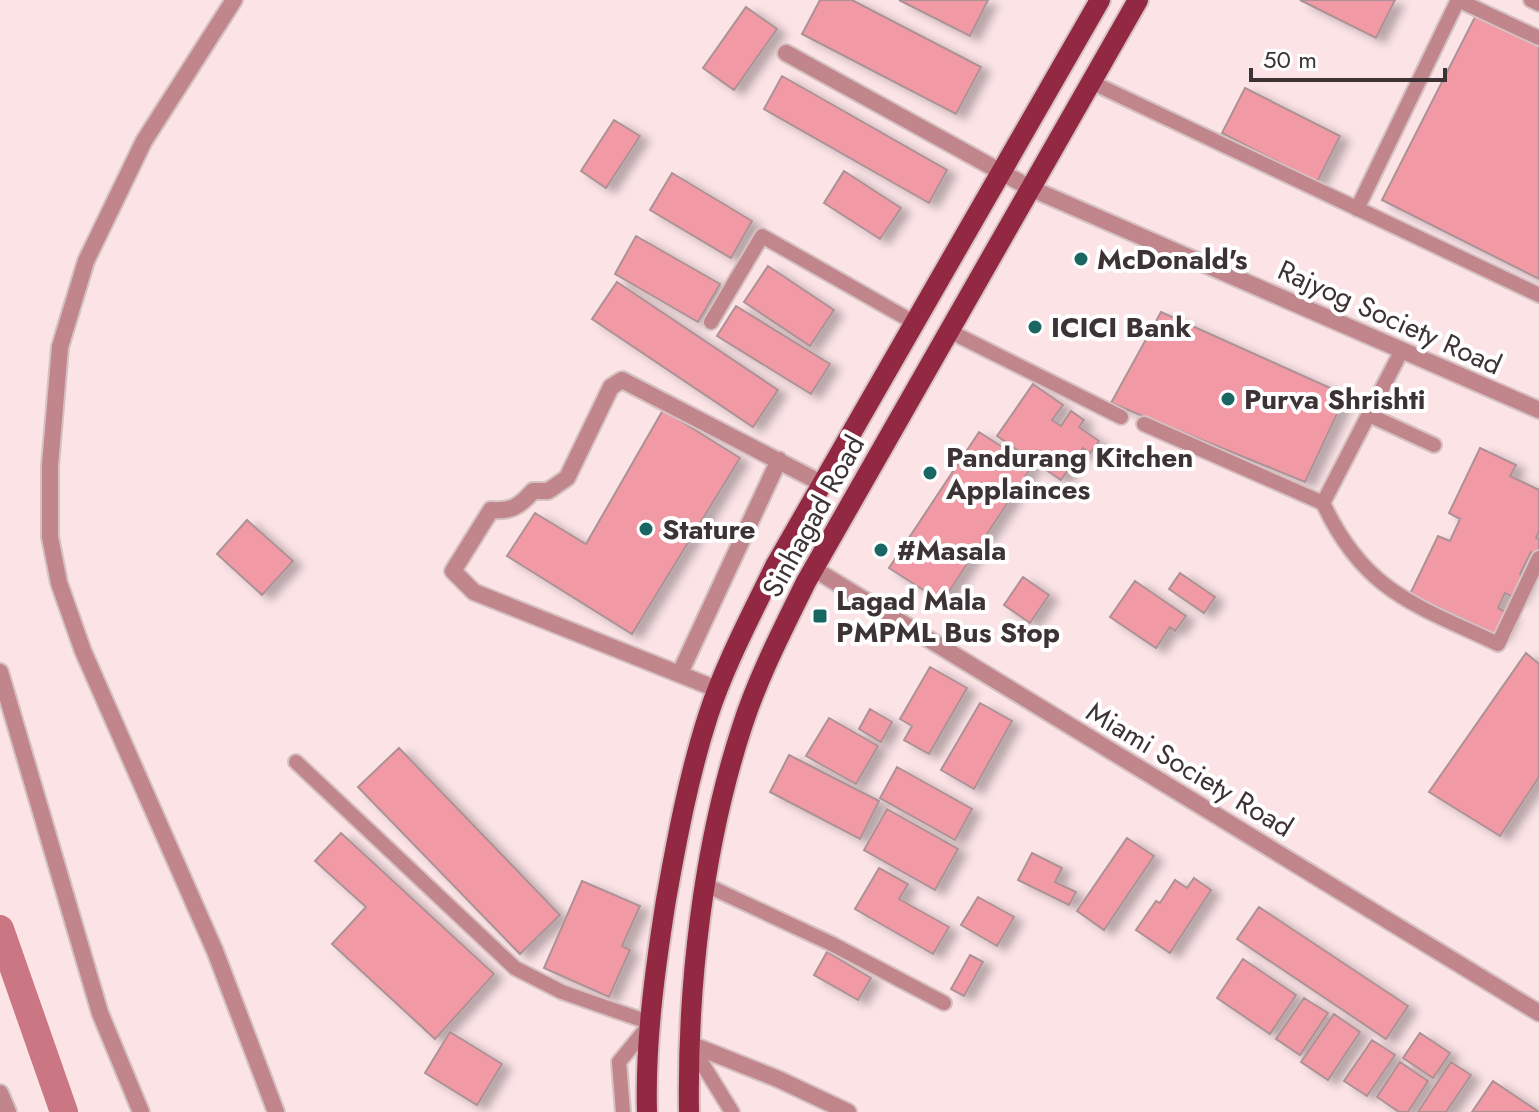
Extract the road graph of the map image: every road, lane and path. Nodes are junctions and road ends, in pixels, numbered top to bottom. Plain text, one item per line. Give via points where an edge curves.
1 (234, 0) edge
2 (1100, 0) edge
3 (1138, 0) edge
4 (1458, 0) edge
5 (1531, 0) edge
6 (1539, 4) edge
7 (1539, 38) edge
8 (786, 53) dead end
9 (1091, 82) junction
10 (1002, 172) junction
11 (1030, 188) junction
12 (1357, 209) junction
13 (1539, 295) edge
14 (711, 322) dead end
15 (915, 323) junction
16 (949, 331) junction
17 (1402, 350) junction
18 (1539, 410) edge
19 (1369, 415) junction
20 (1121, 417) dead end
21 (1144, 424) dead end
22 (1434, 445) dead end
23 (779, 460) junction
24 (823, 484) junction
25 (1323, 503) junction
26 (1539, 558) edge
27 (814, 569) junction
28 (0, 672) edge
29 (680, 673) junction
30 (719, 690) junction
31 (296, 762) dead end
32 (706, 885) junction
33 (944, 1003) dead end
34 (1539, 1013) edge
35 (651, 1023) junction
36 (690, 1044) junction
37 (0, 1093) edge
38 (8, 1112) edge
39 (141, 1112) edge
40 (276, 1112) edge
41 (623, 1112) edge
42 (647, 1112) edge
43 (689, 1112) edge
44 (732, 1112) edge
45 (848, 1112) edge

1 - 40 street via 144,141 86,261 60,347 50,537 59,583 83,651 215,951
2 - 10 main road, Sinhagad Road
3 - 9 main road, Sinhagad Road
4 - 7 lane
4 - 12 lane
5 - 6 lane
8 - 10 street, Rajyog Society Road
9 - 11 main road, Sinhagad Road
9 - 12 lane
10 - 11 street, Rajyog Society Road
10 - 15 main road, Sinhagad Road
11 - 16 main road, Sinhagad Road
11 - 17 street, Rajyog Society Road
12 - 13 lane
14 - 15 lane via 762,236
15 - 24 main road, Sinhagad Road
16 - 20 lane
16 - 27 main road, Sinhagad Road
17 - 18 street, Rajyog Society Road
17 - 19 lane
19 - 22 lane
19 - 25 lane
21 - 25 lane
23 - 24 street
23 - 29 street
23 - 29 street via 622,380 611,387 567,478 548,491 533,491 506,512 491,510 453,571 474,592
24 - 30 main road, Sinhagad Road via 775,566
25 - 26 lane via 1341,541 1361,566 1400,597 1498,644
27 - 32 main road, Sinhagad Road via 742,725
27 - 34 street, Miami Society Road
28 - 39 street via 100,1013
29 - 30 street
30 - 35 main road, Sinhagad Road via 674,854
31 - 35 lane via 515,968 562,992
32 - 33 lane
32 - 36 main road, Sinhagad Road
35 - 41 lane via 619,1062
35 - 42 main road, Sinhagad Road
36 - 43 main road, Sinhagad Road
36 - 44 lane
36 - 45 street
37 - 38 street

